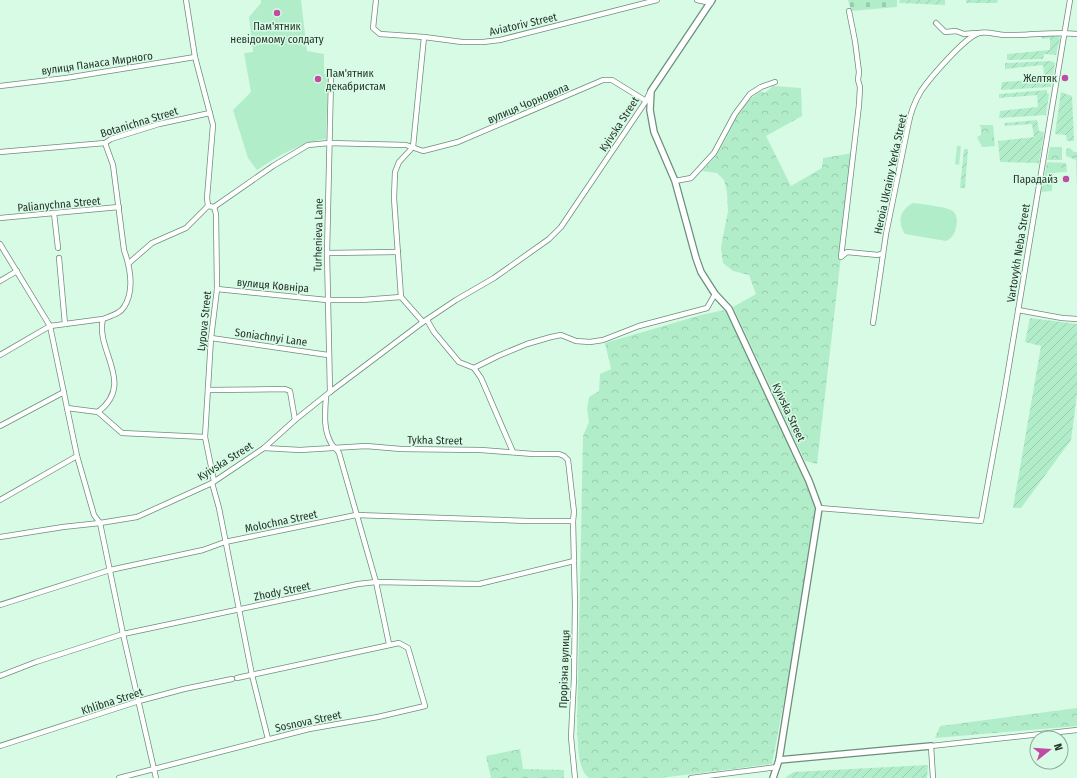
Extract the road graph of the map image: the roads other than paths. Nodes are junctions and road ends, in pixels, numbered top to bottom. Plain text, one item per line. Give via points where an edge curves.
1 (186, 0) edge
2 (376, 0) edge
3 (657, 0) edge
4 (697, 0) edge
5 (1070, 0) edge
6 (712, 2) edge
7 (849, 11) dead end
8 (936, 23) dead end
9 (979, 33) junction
10 (1065, 33) junction
11 (1077, 34) edge
12 (424, 37) junction
13 (195, 57) junction
14 (331, 78) dead end
15 (775, 82) dead end
16 (0, 86) edge
17 (651, 90) junction
18 (646, 101) junction
19 (210, 113) junction
20 (105, 143) junction
21 (329, 143) junction
22 (413, 147) junction
23 (0, 152) edge
24 (675, 181) junction
25 (208, 206) junction
26 (214, 207) junction
27 (119, 208) junction
28 (54, 213) junction
29 (0, 218) edge
30 (0, 244) edge
31 (58, 248) dead end
32 (398, 252) junction
33 (327, 253) junction
34 (884, 253) junction
35 (59, 258) dead end
36 (129, 263) junction
37 (17, 271) junction
38 (0, 281) edge
39 (216, 289) junction
40 (715, 294) junction
41 (401, 298) junction
42 (327, 300) junction
43 (1018, 310) junction
44 (103, 319) junction
45 (1077, 319) edge
46 (425, 321) junction
47 (873, 323) dead end
48 (65, 324) junction
49 (50, 326) junction
50 (210, 338) junction
51 (328, 354) junction
52 (0, 355) edge
53 (474, 368) junction
54 (208, 390) junction
55 (64, 392) junction
56 (330, 392) junction
57 (326, 396) junction
58 (67, 408) junction
59 (98, 412) junction
60 (295, 420) junction
61 (0, 426) edge
62 (205, 437) junction
63 (264, 448) junction
64 (334, 448) junction
65 (513, 452) junction
66 (77, 456) junction
67 (213, 482) junction
68 (0, 500) edge
69 (819, 508) junction
70 (356, 515) junction
71 (573, 521) junction
72 (100, 523) junction
73 (0, 537) edge
74 (226, 542) junction
75 (574, 561) junction
76 (110, 570) junction
77 (376, 582) junction
78 (0, 605) edge
79 (239, 609) junction
80 (123, 634) junction
81 (389, 644) junction
82 (252, 675) junction
83 (0, 676) edge
84 (237, 678) dead end
85 (232, 679) dead end
86 (139, 701) junction
87 (1077, 730) edge
88 (268, 739) junction
89 (0, 746) edge
90 (931, 746) junction
91 (779, 760) junction
92 (777, 767) junction
93 (154, 768) junction
94 (119, 778) edge
95 (156, 778) edge
96 (575, 778) edge
97 (691, 778) edge
98 (774, 778) edge
99 (933, 778) edge

1 - 13 street
2 - 12 street, Aviatoriv Street via 373,28 376,32
3 - 12 street, Aviatoriv Street via 500,40 462,42
4 - 6 street
5 - 10 street, Vartovykh Neba Street
6 - 17 street, Kyivska Street
7 - 34 street via 860,93 841,257 847,252 878,255
8 - 9 street via 945,32
9 - 10 street via 1005,36
9 - 34 street, Heroia Ukrainy Yerka Street via 954,51 921,92 912,112
10 - 11 street
10 - 43 street, Vartovykh Neba Street
12 - 22 street
13 - 16 street, вулиця Панаса Мирного
13 - 19 street
14 - 21 street, Turhenieva Lane
15 - 24 street via 750,94 735,114 714,153 691,178
17 - 18 street, Kyivska Street
17 - 24 street, Kyivska Street via 650,110 654,132
18 - 22 street, вулиця Чорновола via 612,80 603,80 458,142 423,152
18 - 46 street, Kyivska Street via 561,227 549,239 494,278
19 - 20 street, Botanichna Street via 159,124
19 - 25 street via 213,124 206,198
20 - 23 street, Botanichna Street
20 - 27 street via 113,165
21 - 22 street, вулиця Чорновола
21 - 26 street, вулиця Чорновола via 308,146
21 - 33 street, Turhenieva Lane
22 - 32 street via 399,162 395,172
24 - 40 street, Kyivska Street via 698,265
25 - 26 street
25 - 36 street via 186,228 152,243
26 - 39 street, Lypova Street
27 - 28 street, Palianychna Street
27 - 36 street via 124,250
28 - 29 street, Palianychna Street
28 - 31 street
30 - 37 street
32 - 33 street
32 - 41 street
33 - 42 street, Turhenieva Lane
34 - 47 street, Heroia Ukrainy Yerka Street
35 - 48 street
36 - 44 street via 129,296 124,308 117,314
37 - 38 street
37 - 49 street
39 - 42 street, вулиця Ковніра
39 - 50 street, Lypova Street
40 - 53 street via 707,308 638,326 603,340 576,341 562,335 551,336
40 - 69 street, Kyivska Street via 732,315
41 - 42 street
41 - 46 street
42 - 51 street, Turhenieva Lane
43 - 45 street, Vartovykh Neba Street
43 - 69 street, Vartovykh Neba Street via 981,521
44 - 48 street
44 - 59 street via 102,331 115,380 106,406
46 - 53 street via 459,362
46 - 56 street, Kyivska Street
48 - 49 street
49 - 52 street
49 - 55 street
50 - 51 street, Soniachnyi Lane
50 - 54 street, Lypova Street
51 - 56 street, Turhenieva Lane
53 - 65 street via 481,378
54 - 60 street via 285,389 290,391
54 - 62 street, Lypova Street
55 - 58 street
55 - 61 street
56 - 57 street, Kyivska Street
57 - 60 street, Kyivska Street
57 - 64 street via 325,424
58 - 59 street
58 - 66 street
59 - 62 street via 122,433
60 - 63 street, Kyivska Street
62 - 67 street, Lypova Street
63 - 64 street, Tykha Street
63 - 67 street, Kyivska Street
64 - 65 street, Tykha Street via 366,446
64 - 70 street via 339,453
65 - 71 street, Tykha Street via 559,454 568,460
66 - 68 street
66 - 72 street via 94,515
67 - 72 street, Kyivska Street via 137,517
67 - 74 street, Lypova Street
69 - 91 street, Kyivska Street
70 - 71 street, Molochna Street
70 - 74 street, Molochna Street
70 - 77 street
71 - 75 street, Прорізна вулиця
72 - 73 street, Kyivska Street
72 - 76 street
74 - 76 street, Molochna Street via 203,550
74 - 79 street, Lypova Street
75 - 77 street, Zhody Street via 478,584
75 - 96 street, Прорізна вулиця via 574,657 570,737
76 - 78 street, Molochna Street
76 - 80 street
77 - 79 street, Zhody Street
77 - 81 street
79 - 80 street, Zhody Street
79 - 82 street, Lypova Street
80 - 83 street, Zhody Street
80 - 86 street
81 - 82 street
81 - 88 street, Sosnova Street via 399,643 408,648 425,706
82 - 84 street
82 - 88 street, Lypova Street
85 - 86 street, Khlibna Street
86 - 89 street, Khlibna Street
86 - 93 street
87 - 90 street
88 - 93 street, Sosnova Street
90 - 91 street
90 - 99 street
91 - 92 street, Kyivska Street
92 - 97 street
92 - 98 street, Kyivska Street
93 - 94 street, Sosnova Street
93 - 95 street

